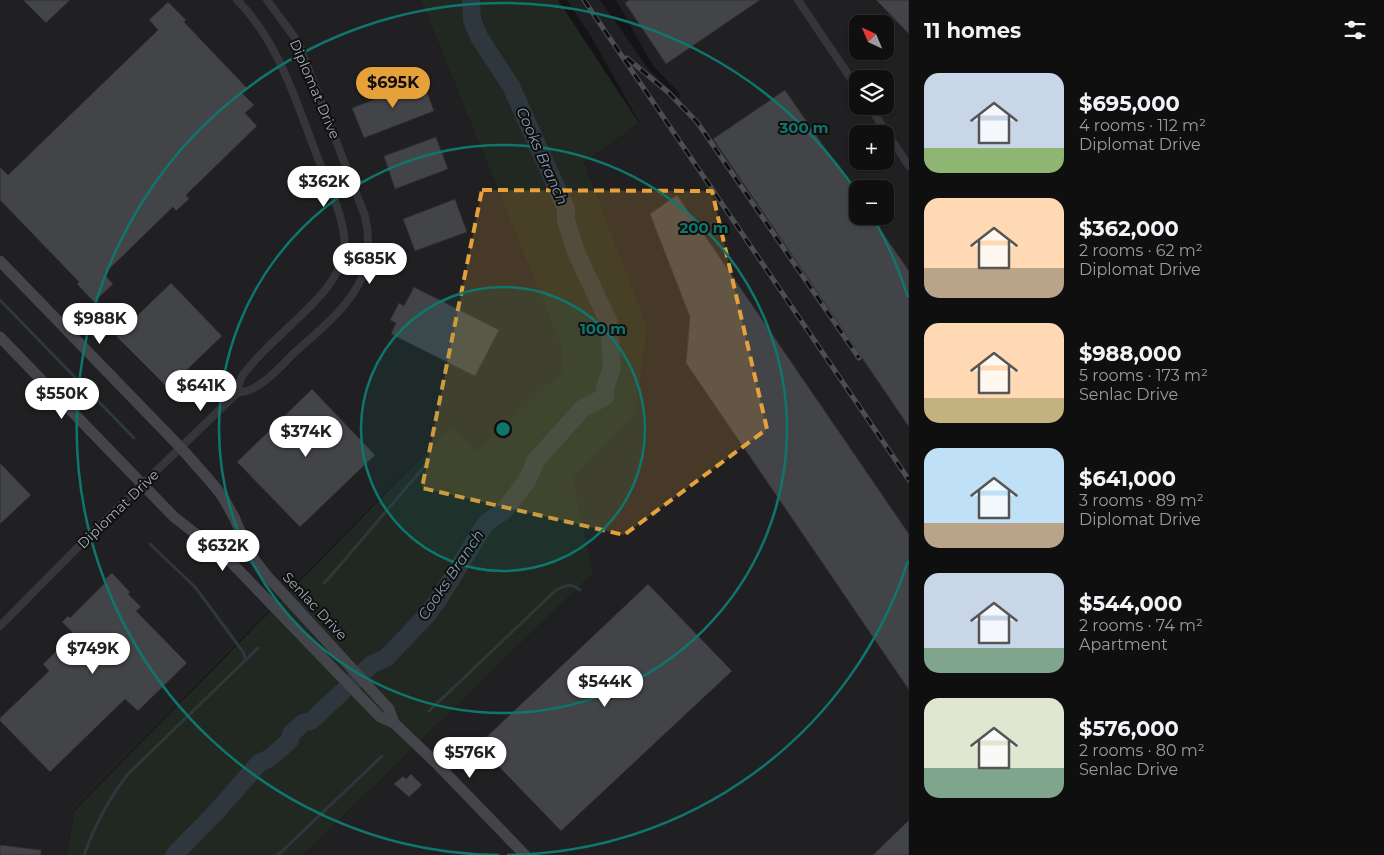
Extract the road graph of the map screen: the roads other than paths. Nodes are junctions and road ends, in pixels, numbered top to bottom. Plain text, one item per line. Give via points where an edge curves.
1 (237, 0) edge
2 (267, 0) edge
3 (798, 0) edge
4 (849, 76) edge
5 (875, 115) edge
6 (909, 166) edge
7 (0, 261) edge
8 (0, 337) edge
9 (237, 393) junction
10 (181, 448) junction
11 (144, 484) junction
12 (0, 626) edge
13 (394, 723) junction
14 (525, 855) edge

1 - 9 street, Diplomat Drive via 276,54 328,184 344,236 341,264 333,279 251,364 241,377
2 - 9 street, Diplomat Drive via 298,42 365,216 368,248 362,277 337,312 270,376 251,390
3 - 4 street
5 - 6 street
7 - 10 street, Senlac Drive
8 - 11 street, Senlac Drive
9 - 10 street, Diplomat Drive
10 - 11 street, Diplomat Drive
10 - 13 street, Senlac Drive via 222,498 249,553 389,709
11 - 12 street, Diplomat Drive
11 - 13 street, Senlac Drive via 174,516 227,558 380,716
13 - 14 street, Senlac Drive

